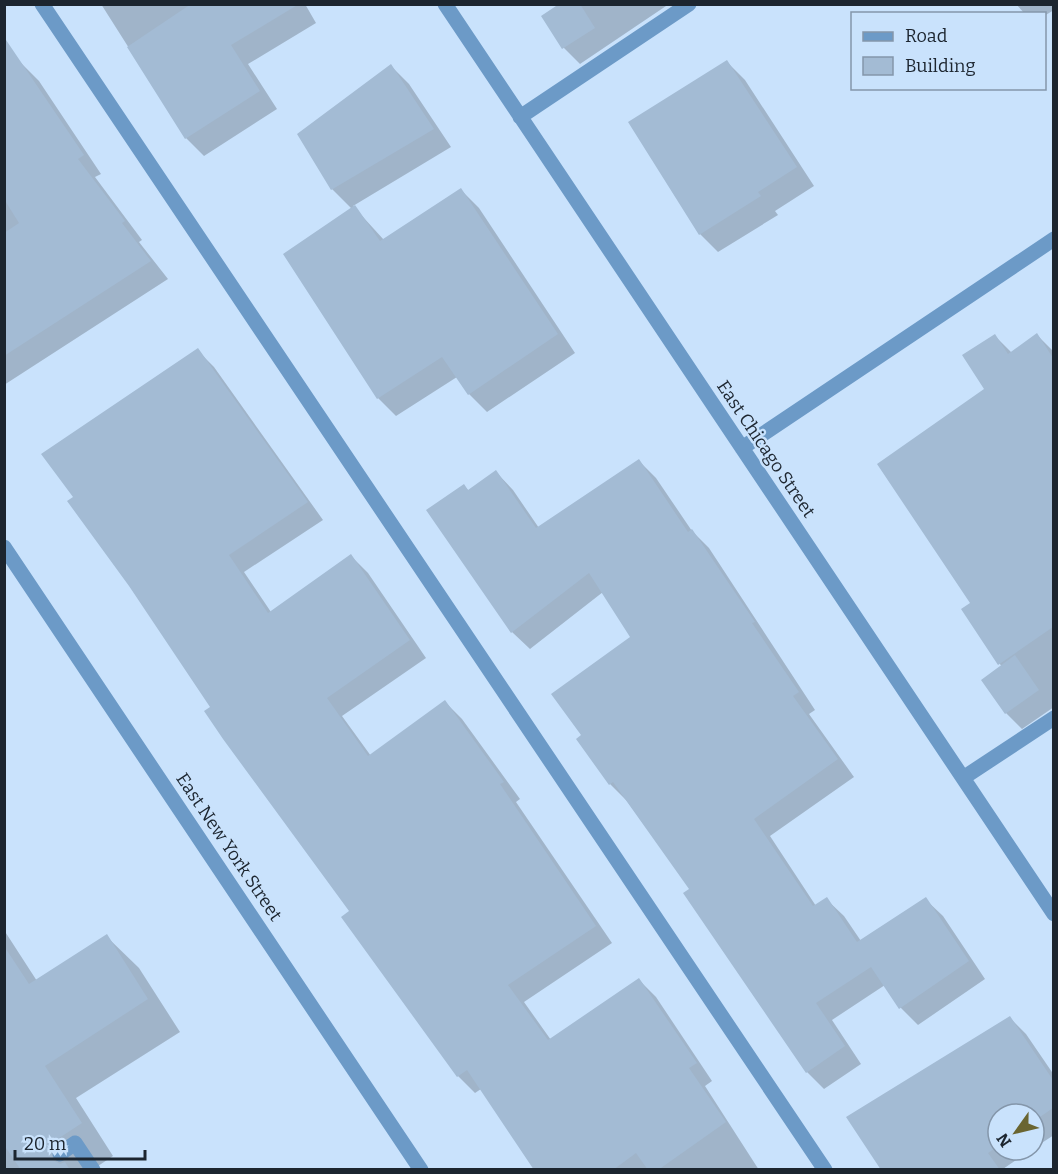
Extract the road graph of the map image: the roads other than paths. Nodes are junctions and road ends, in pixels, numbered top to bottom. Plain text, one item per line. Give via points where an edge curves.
1 (42, 4) edge
2 (445, 4) edge
3 (689, 4) edge
4 (520, 117) junction
5 (1053, 239) edge
6 (742, 448) junction
7 (4, 547) edge
8 (1053, 718) edge
9 (963, 778) junction
10 (1053, 914) edge
11 (60, 1154) dead end
12 (93, 1170) edge
13 (421, 1170) edge
14 (825, 1170) edge

1 - 14 street
2 - 4 street, East Chicago Street
3 - 4 street
4 - 6 street, East Chicago Street
5 - 6 street
6 - 9 street, East Chicago Street
7 - 13 street, East New York Street
8 - 9 street
9 - 10 street, East Chicago Street
11 - 12 street via 75,1143

